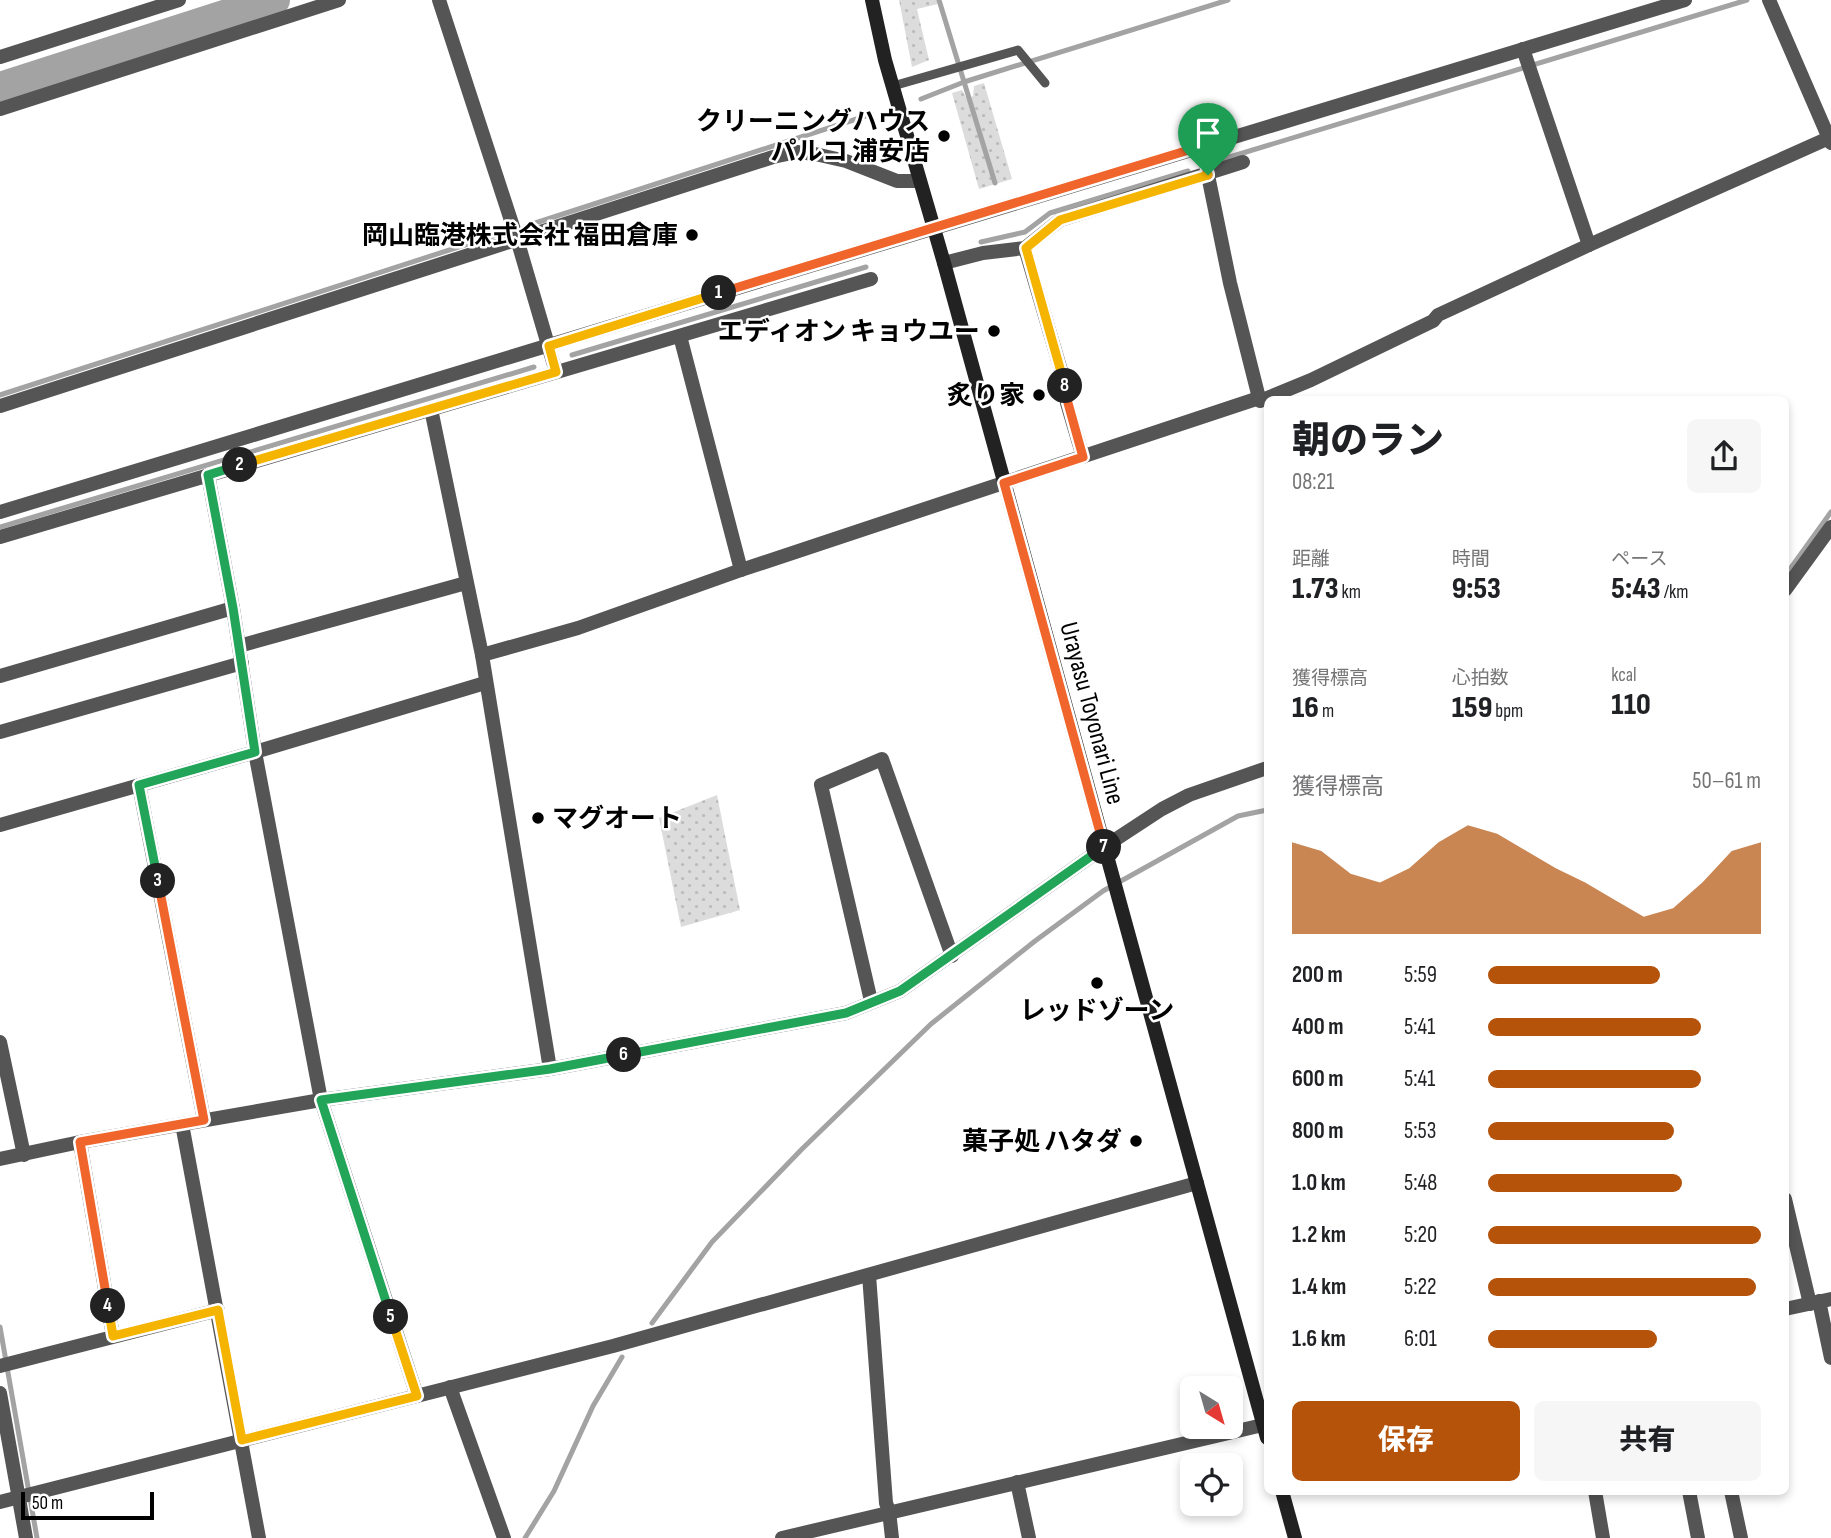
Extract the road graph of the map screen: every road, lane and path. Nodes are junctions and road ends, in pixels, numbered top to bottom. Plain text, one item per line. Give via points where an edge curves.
1 (179, 0) edge
2 (339, 0) edge
3 (439, 0) edge
4 (872, 0) edge
5 (1685, 0) edge
6 (1769, 0) edge
7 (0, 57) edge
8 (1527, 60) junction
9 (1045, 83) dead end
10 (893, 86) junction
11 (0, 109) edge
12 (1830, 141) edge
13 (1202, 146) junction
14 (1243, 162) dead end
15 (1208, 175) junction
16 (919, 181) junction
17 (933, 227) junction
18 (517, 239) junction
19 (1589, 245) junction
20 (1026, 248) junction
21 (944, 263) junction
22 (871, 279) dead end
23 (680, 336) junction
24 (549, 346) junction
25 (556, 372) junction
26 (1272, 396) edge
27 (1259, 398) junction
28 (1264, 399) edge
29 (0, 406) edge
30 (431, 409) junction
31 (1083, 457) junction
32 (208, 475) junction
33 (1004, 483) junction
34 (0, 512) edge
35 (1831, 527) edge
36 (0, 537) edge
37 (741, 570) junction
38 (466, 583) junction
39 (1789, 585) edge
40 (233, 608) junction
41 (239, 646) junction
42 (482, 655) junction
43 (242, 663) junction
44 (0, 676) edge
45 (485, 683) junction
46 (0, 732) edge
47 (255, 752) junction
48 (1264, 769) edge
49 (139, 785) junction
50 (0, 825) edge
51 (1104, 847) junction
52 (952, 956) junction
53 (871, 1001) junction
54 (0, 1042) edge
55 (550, 1069) junction
56 (321, 1100) junction
57 (204, 1120) junction
58 (182, 1124) junction
59 (80, 1142) junction
60 (24, 1155) junction
61 (0, 1159) edge
62 (1197, 1183) junction
63 (1789, 1211) edge
64 (869, 1275) junction
65 (1820, 1301) edge
66 (1789, 1308) edge
67 (218, 1310) junction
68 (113, 1336) junction
69 (1831, 1357) edge
70 (4, 1365) edge
71 (450, 1387) junction
72 (0, 1393) edge
73 (417, 1396) junction
74 (1264, 1422) edge
75 (1264, 1429) edge
76 (242, 1440) junction
77 (1017, 1482) junction
78 (25, 1495) junction
79 (1283, 1495) edge
80 (1596, 1495) edge
81 (1690, 1495) edge
82 (1732, 1495) edge
83 (0, 1502) edge
84 (890, 1511) junction
85 (26, 1538) edge
86 (259, 1538) edge
87 (504, 1538) edge
88 (782, 1538) edge
89 (892, 1538) edge
90 (1029, 1538) edge
91 (1295, 1538) edge
92 (1602, 1538) edge
93 (1698, 1538) edge
94 (1741, 1538) edge

1 - 7 street
2 - 11 street
3 - 18 street
4 - 10 main road, Urayasu Toyonari Line
5 - 8 street
6 - 12 street
8 - 13 street
8 - 19 street
9 - 10 lane via 1018,50
10 - 16 main road, Urayasu Toyonari Line
12 - 19 street
13 - 15 street
13 - 17 street
14 - 15 street
15 - 20 street via 1060,220
15 - 27 street
16 - 17 main road, Urayasu Toyonari Line
16 - 18 street via 897,181 846,160 797,152
17 - 21 main road, Urayasu Toyonari Line
17 - 24 street
18 - 24 street
18 - 29 street
19 - 26 street
20 - 21 street
20 - 31 street
21 - 33 main road, Urayasu Toyonari Line
22 - 23 street
23 - 25 street
23 - 37 street
24 - 25 street
24 - 34 street
25 - 30 street
27 - 28 street
27 - 31 street
30 - 32 street
30 - 38 street
31 - 33 street
32 - 36 street
32 - 40 street
33 - 37 street
33 - 51 main road, Urayasu Toyonari Line
35 - 39 street
37 - 42 street via 578,628
38 - 41 street
38 - 42 street
40 - 41 street
40 - 44 street
41 - 43 street
42 - 45 street
43 - 46 street
43 - 47 street
45 - 47 street
45 - 55 street
47 - 49 street
47 - 56 street
48 - 51 street via 1189,795
49 - 50 street
49 - 57 street
51 - 52 street
51 - 62 main road, Urayasu Toyonari Line
52 - 53 street via 900,991
52 - 53 street via 882,758 821,785
53 - 55 street via 846,1013
54 - 60 street
55 - 56 street
56 - 57 street
56 - 73 street
57 - 58 street
58 - 59 street
58 - 67 street
59 - 60 street
59 - 68 street
60 - 61 street
62 - 64 street
62 - 74 main road, Urayasu Toyonari Line
63 - 65 street
64 - 71 street
64 - 84 street
65 - 66 street
65 - 69 street
67 - 68 street
67 - 76 street
68 - 70 street
71 - 73 street
71 - 87 street
72 - 78 street
73 - 76 street
75 - 77 street
76 - 78 street
76 - 86 street
77 - 84 street
77 - 90 street
78 - 83 street
78 - 85 street
79 - 91 main road
80 - 92 street
81 - 93 street
82 - 94 street
84 - 88 street
84 - 89 street

